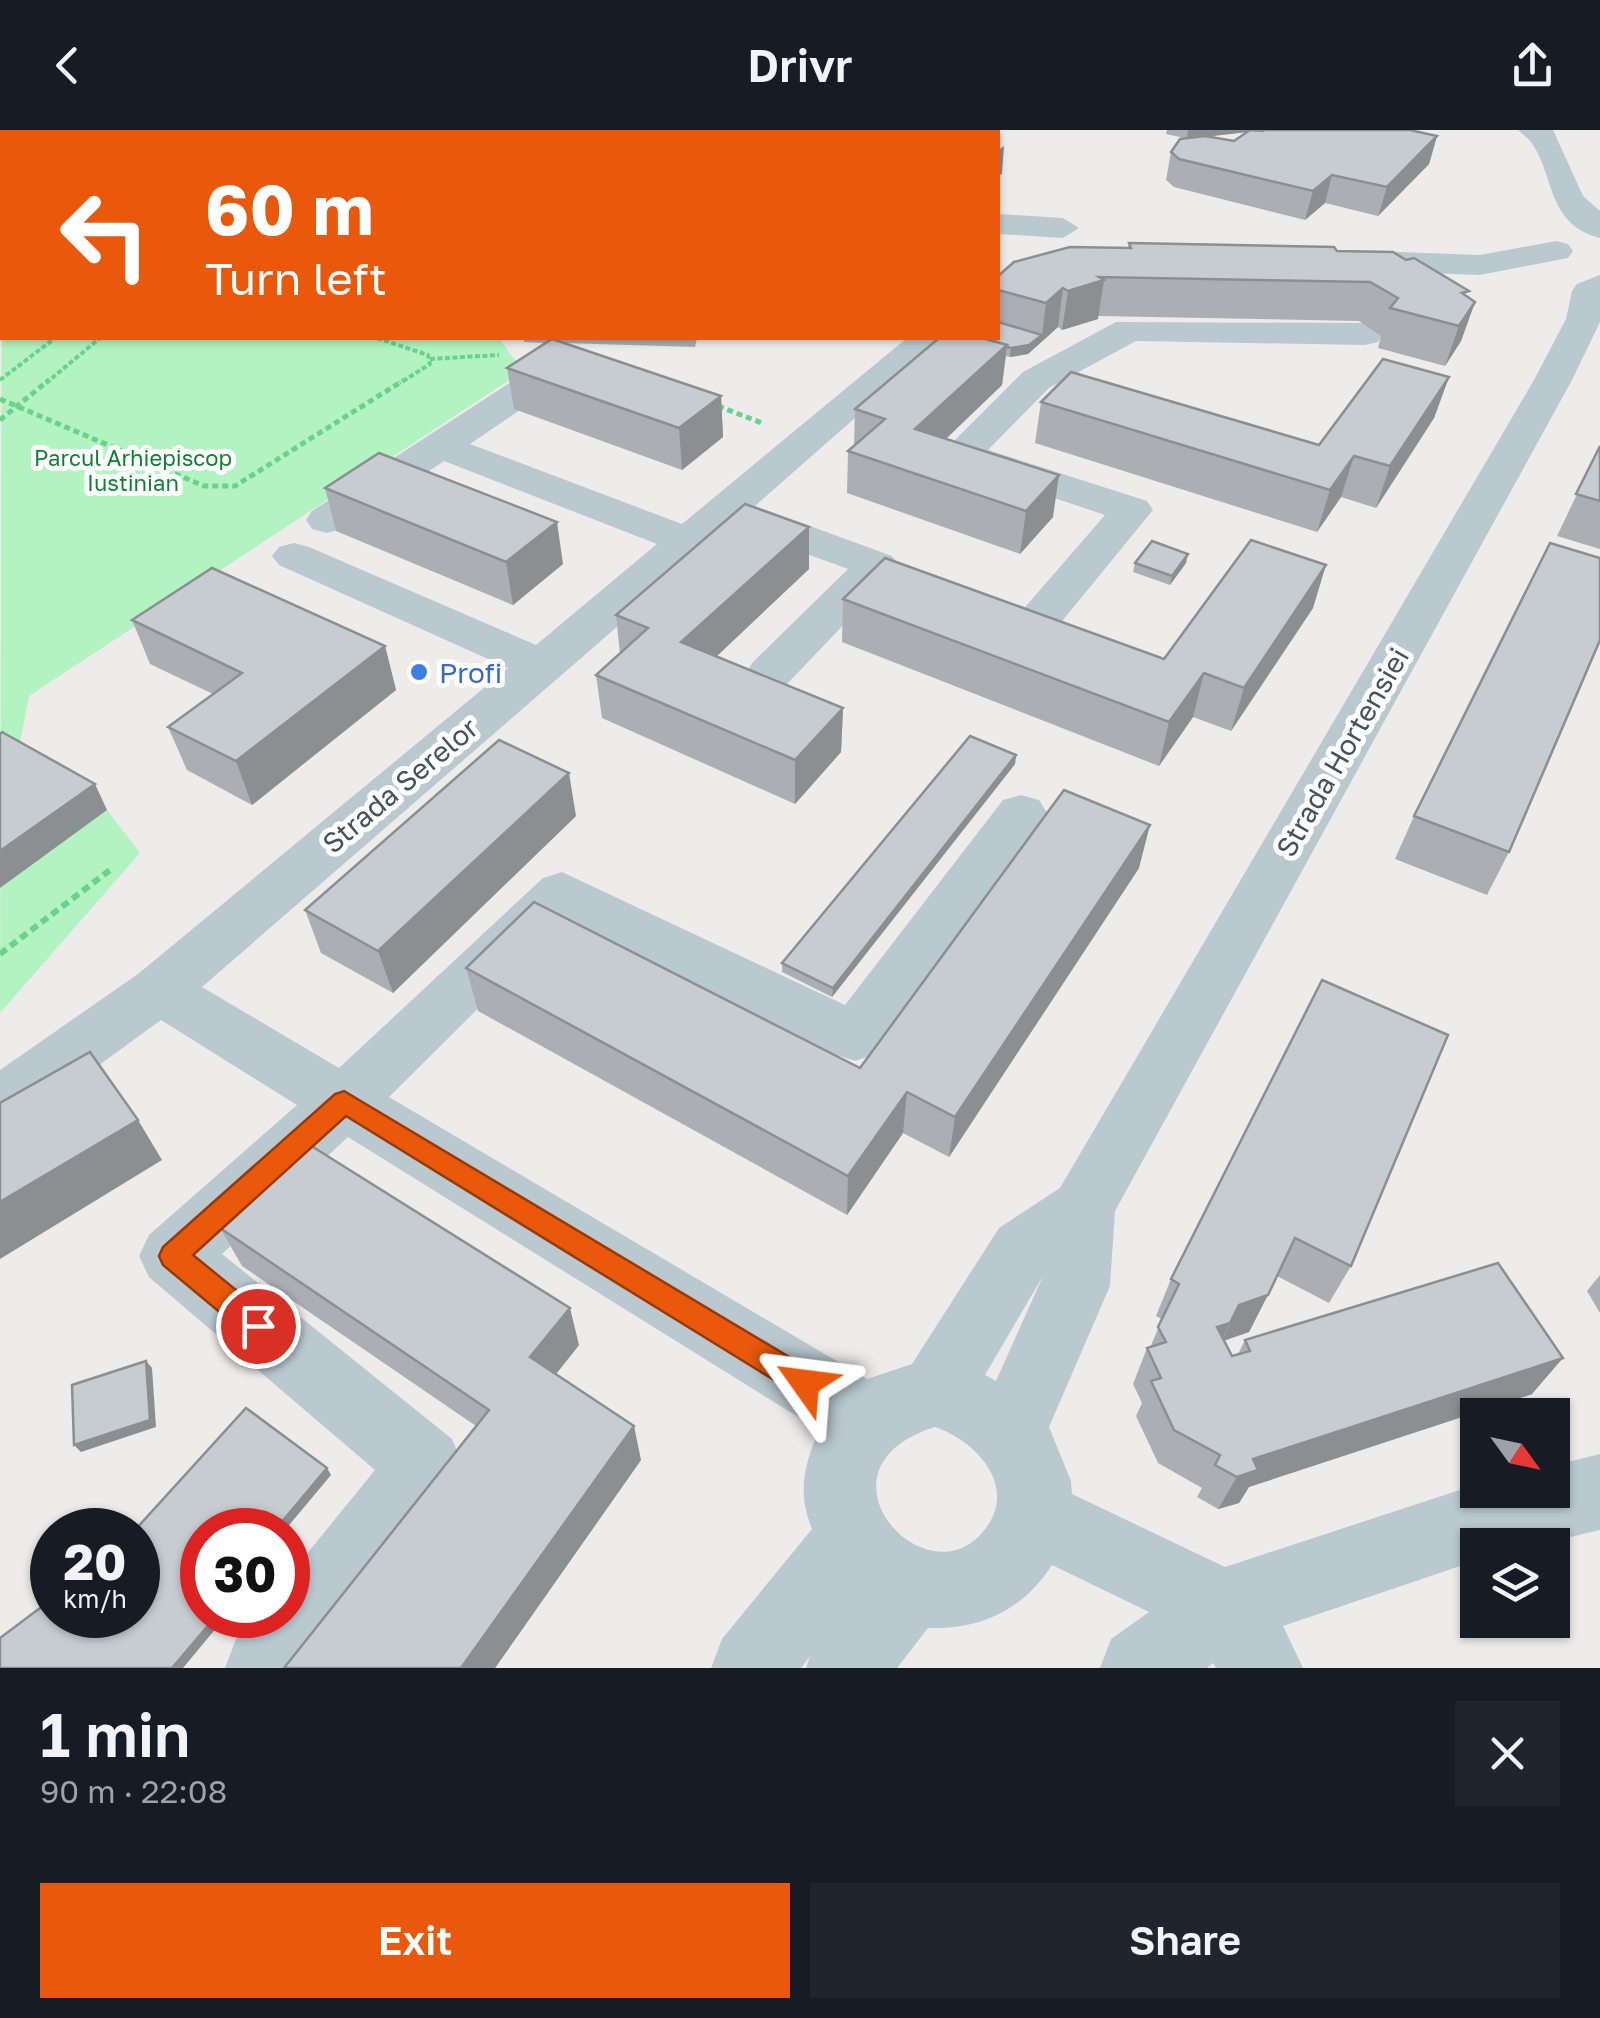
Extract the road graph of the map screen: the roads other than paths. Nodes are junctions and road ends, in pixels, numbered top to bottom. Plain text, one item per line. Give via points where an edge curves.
1 (1542, 132) edge
2 (1000, 224) edge
3 (1063, 228) dead end
4 (1600, 230) edge
5 (1576, 253) edge
6 (1306, 260) edge
7 (1366, 334) edge
8 (934, 345) edge
9 (1585, 351) edge
10 (1020, 375) junction
11 (538, 381) edge
12 (1090, 397) edge
13 (440, 446) junction
14 (724, 510) junction
15 (327, 520) edge
16 (688, 541) junction
17 (294, 556) dead end
18 (867, 576) junction
19 (541, 665) junction
20 (770, 673) edge
21 (1020, 813) dead end
22 (159, 990) junction
23 (344, 1102) junction
24 (0, 1103) edge
25 (1083, 1208) junction
26 (936, 1392) junction
27 (864, 1418) junction
28 (1010, 1431) junction
29 (1600, 1492) edge
30 (1034, 1516) junction
31 (852, 1539) junction
32 (911, 1588) junction
33 (1243, 1637) edge
34 (265, 1668) edge
35 (751, 1668) edge
36 (846, 1668) edge
37 (1140, 1668) edge

1 - 5 street
2 - 3 street
4 - 5 street
5 - 6 street via 1497,263
5 - 9 street, Strada Hortensiei
7 - 10 street via 1128,330
8 - 14 street, Strada Serelor
9 - 25 street, Strada Hortensiei
10 - 12 street
10 - 18 street via 961,454 1132,510 1028,632
11 - 13 street
13 - 15 street
13 - 16 street
14 - 16 street, Strada Serelor
14 - 18 street via 877,565
16 - 19 street, Strada Serelor
17 - 19 street
18 - 20 street
19 - 22 street, Strada Serelor
21 - 23 street via 855,1038 562,892
22 - 23 street
22 - 24 street, Strada Serelor
23 - 27 street
23 - 34 street via 173,1256 426,1465
25 - 26 street, Strada Hortensiei via 1024,1249
25 - 28 street, Strada Hortensiei via 1076,1286
26 - 27 street via 902,1396
26 - 28 street via 988,1411
27 - 31 street via 840,1469 840,1504
28 - 30 street via 1026,1457
29 - 33 street via 1486,1519
30 - 32 street via 1022,1546 976,1586 944,1592
30 - 33 street
31 - 32 street via 868,1560
31 - 35 street
32 - 36 street
33 - 37 street

